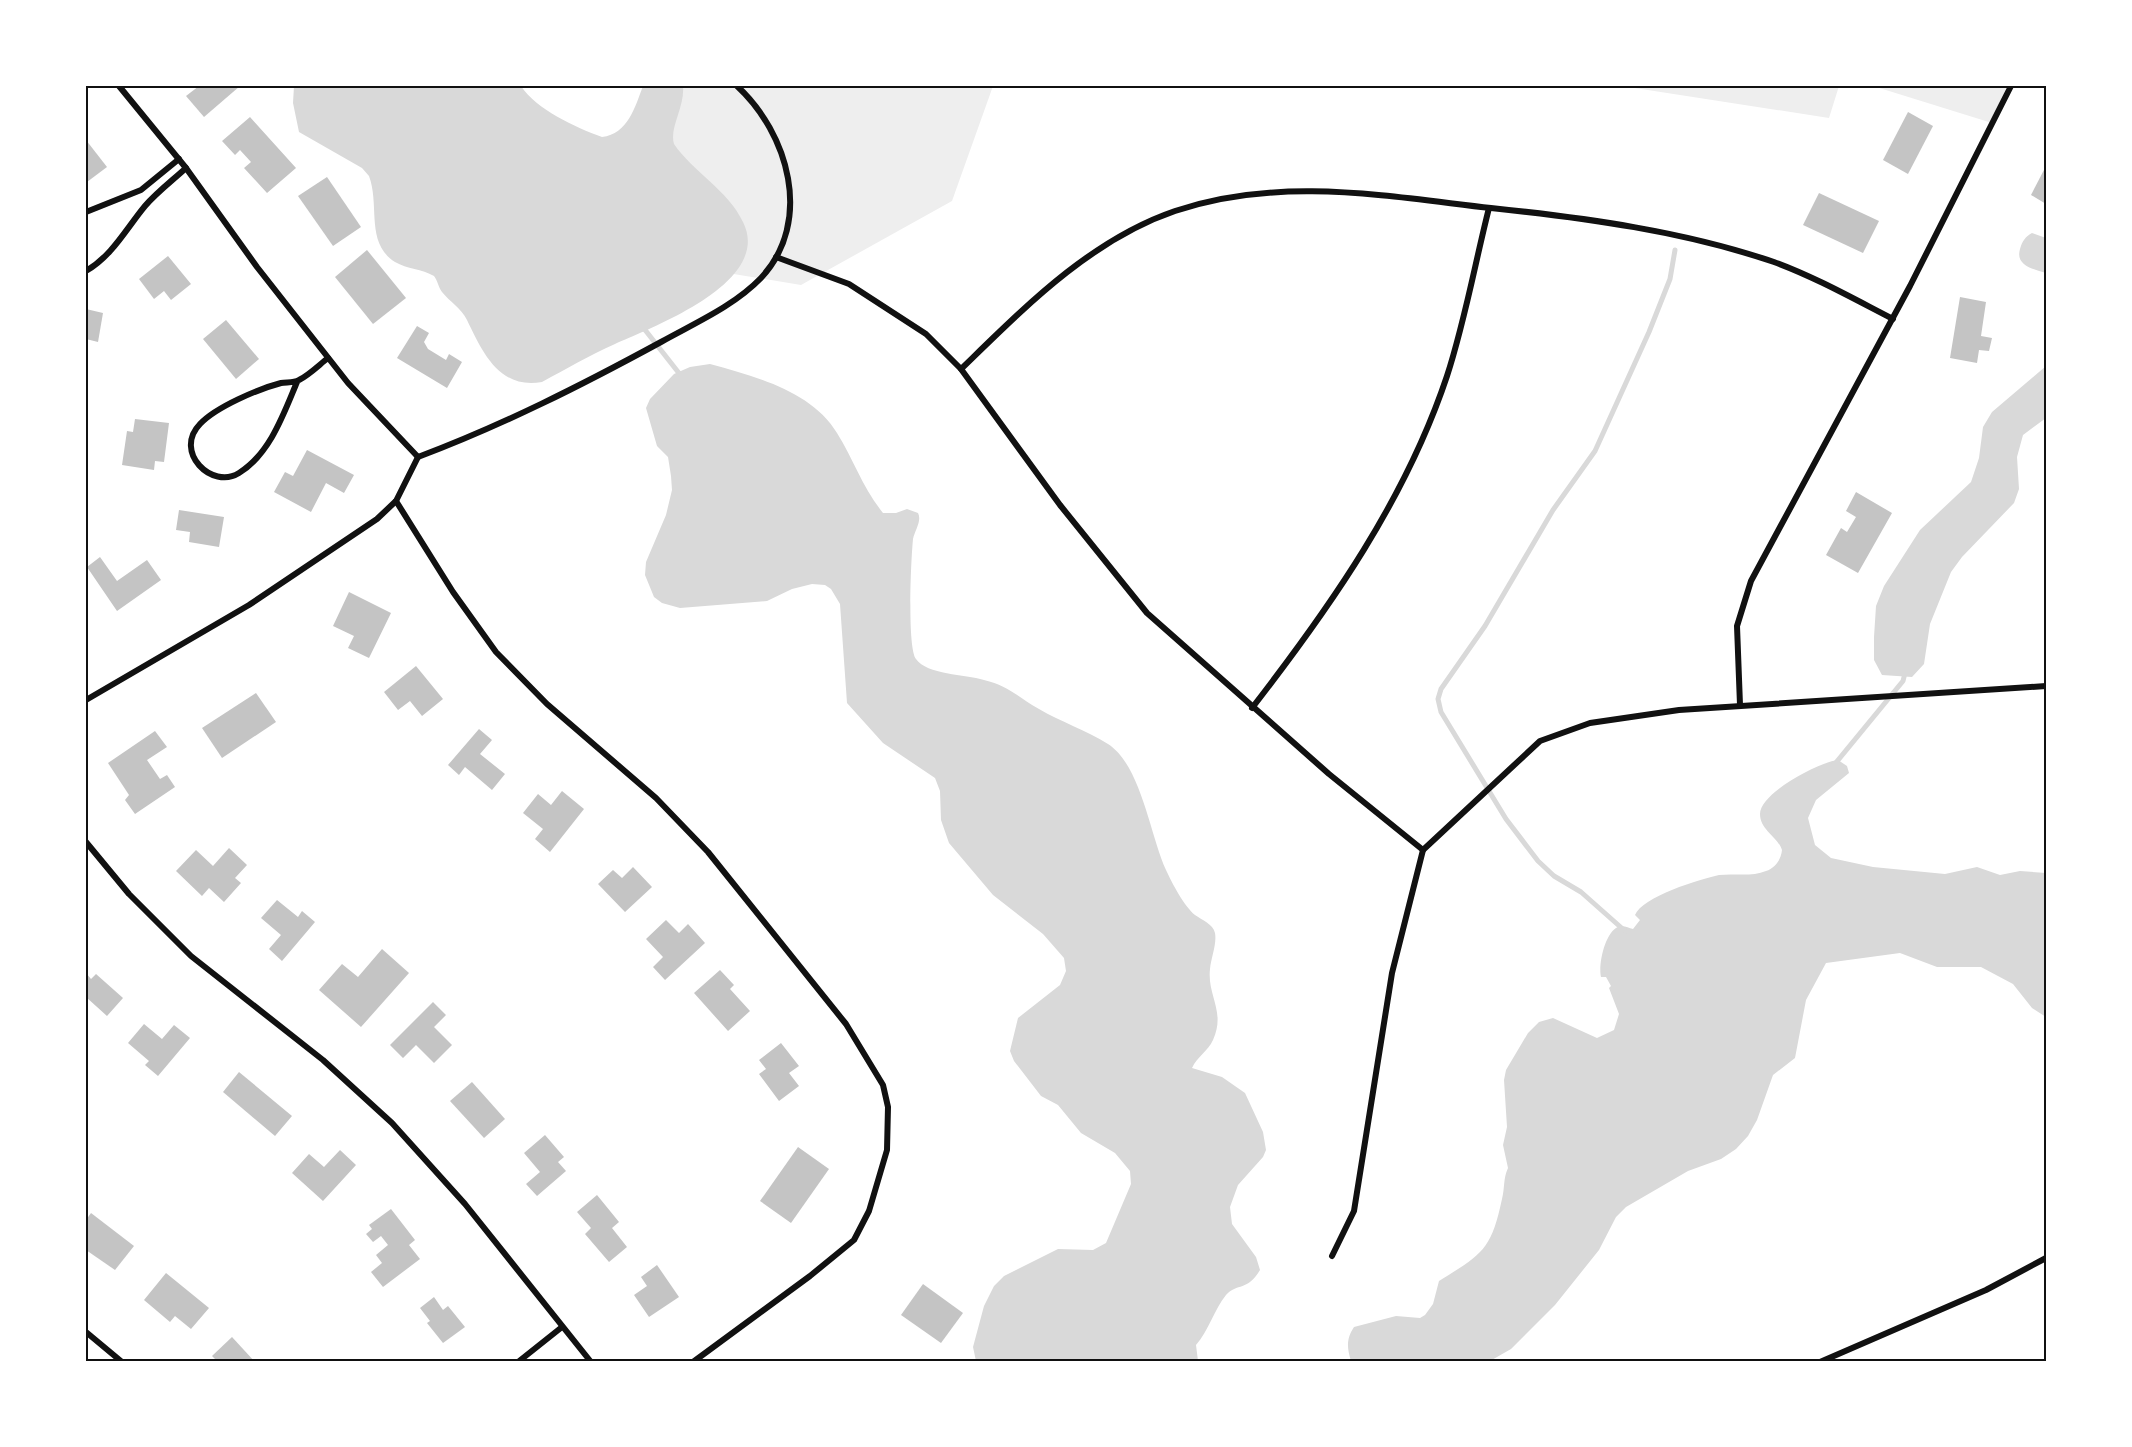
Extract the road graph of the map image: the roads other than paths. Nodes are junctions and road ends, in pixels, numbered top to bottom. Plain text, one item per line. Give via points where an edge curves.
1 (119, 86) edge
2 (737, 86) edge
3 (2011, 86) edge
4 (179, 159) junction
5 (186, 168) junction
6 (1489, 208) junction
7 (86, 212) edge
8 (776, 257) junction
9 (86, 271) edge
10 (1893, 319) junction
11 (328, 358) junction
12 (961, 369) junction
13 (297, 382) junction
14 (418, 457) junction
15 (396, 501) junction
16 (2046, 686) edge
17 (86, 700) edge
18 (1740, 705) junction
19 (1252, 708) junction
20 (86, 842) edge
21 (1423, 850) junction
22 (1332, 1256) dead end
23 (2046, 1258) edge
24 (561, 1327) junction
25 (86, 1332) edge
26 (122, 1362) edge
27 (519, 1362) edge
28 (591, 1362) edge
29 (693, 1362) edge
30 (1820, 1362) edge

1 - 4 street
2 - 8 street via 767,121 785,161 788,223
3 - 10 street
4 - 5 street
4 - 7 street via 141,190
5 - 9 street
5 - 11 street
6 - 10 street via 1603,221 1740,253 1774,263
6 - 12 street via 1386,194 1270,191 1220,198 1173,212 1125,236 1044,290
6 - 19 street via 1447,375 1399,488 1317,624
8 - 12 street via 849,284 926,334
8 - 14 street via 747,291 692,325 491,429
10 - 18 street via 1751,581 1737,626
11 - 13 street
11 - 14 street
12 - 19 street via 1060,506 1147,613
13 - 13 street via 281,383 229,404 199,425 190,440 190,454 199,466 217,477 238,474 262,452 284,415
14 - 15 street
15 - 17 street via 359,532 249,605
15 - 29 street via 473,622 512,671 656,798 708,852 860,1043 882,1085 888,1114 883,1167 869,1211 854,1240
16 - 18 street
18 - 21 street via 1619,717 1565,730 1540,741
19 - 21 street
20 - 24 street via 129,894 191,956 323,1060 392,1123 465,1204
21 - 22 street via 1392,973 1354,1211
23 - 30 street via 1986,1290
24 - 27 street
24 - 28 street
25 - 26 street

